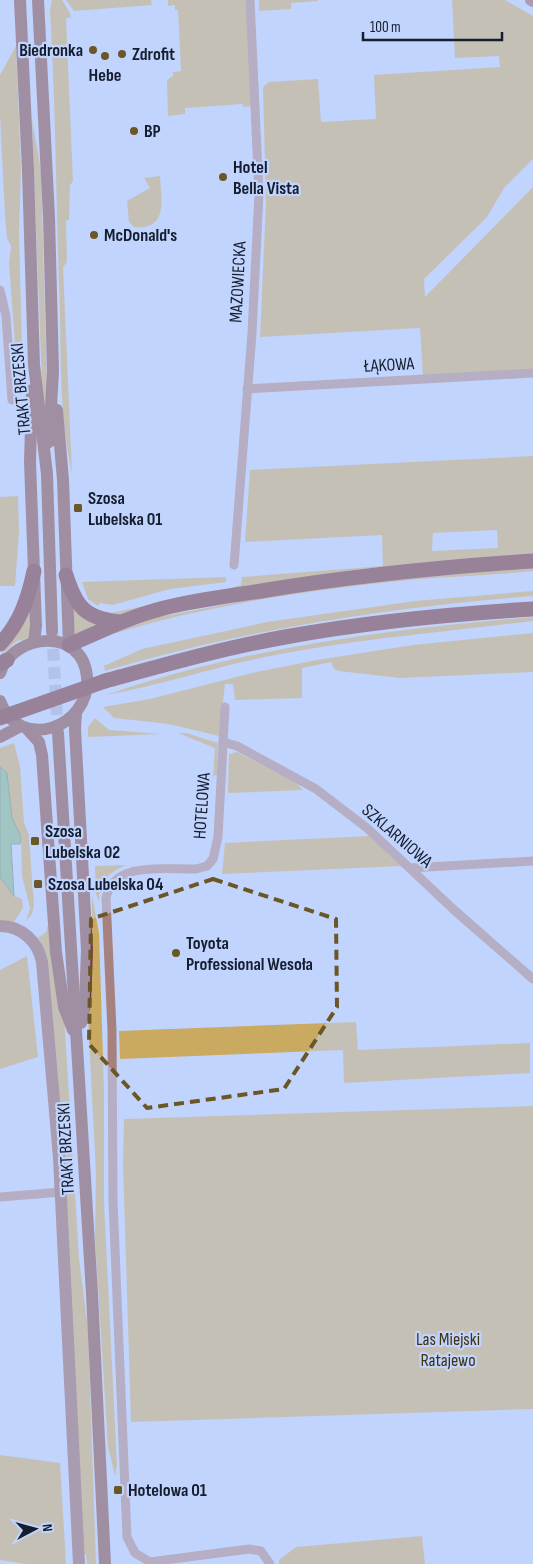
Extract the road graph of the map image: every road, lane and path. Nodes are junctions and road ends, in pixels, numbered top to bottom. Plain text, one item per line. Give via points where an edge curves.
1 (20, 0) edge
2 (38, 0) edge
3 (250, 0) edge
4 (0, 290) edge
5 (34, 365) junction
6 (53, 370) junction
7 (533, 373) edge
8 (247, 390) junction
9 (12, 400) dead end
10 (47, 474) junction
11 (533, 561) edge
12 (234, 565) dead end
13 (34, 572) junction
14 (66, 574) junction
15 (533, 609) edge
16 (121, 622) junction
17 (52, 631) tunnel mouth
18 (34, 642) junction
19 (0, 644) edge
20 (69, 645) junction
21 (2, 666) edge
22 (0, 701) edge
23 (225, 707) dead end
24 (76, 712) junction
25 (0, 718) edge
26 (23, 728) junction
27 (58, 733) tunnel mouth
28 (0, 737) edge
29 (223, 742) junction
30 (533, 861) edge
31 (410, 868) junction
32 (0, 926) edge
33 (533, 979) edge
34 (77, 1040) junction
35 (61, 1192) junction
36 (0, 1197) edge
37 (78, 1564) edge
38 (105, 1564) edge
39 (270, 1564) edge

1 - 5 main road, TRAKT BRZESKI
2 - 6 main road, TRAKT BRZESKI via 48,176
3 - 8 street, MAZOWIECKA via 259,194
4 - 9 street via 6,316
5 - 10 main road, TRAKT BRZESKI
5 - 13 main road via 30,412
6 - 10 main road, TRAKT BRZESKI
6 - 14 main road via 63,480
7 - 8 street, ŁĄKOWA
8 - 12 street, MAZOWIECKA
10 - 17 main road, TRAKT BRZESKI
11 - 16 highway via 357,576 165,608
13 - 18 main road
13 - 19 highway via 18,619
14 - 16 highway via 81,608 100,619
14 - 20 main road
15 - 25 highway, bridge via 423,617 285,637 105,681
16 - 20 highway
18 - 20 main road via 54,640
18 - 21 main road via 18,650
20 - 24 main road via 83,659 87,678 84,698
22 - 26 main road via 11,720
23 - 29 street, HOTELOWA
24 - 26 main road via 63,724
24 - 34 main road via 87,950 85,1002
26 - 28 main road
26 - 34 main road via 39,742 42,756 56,952 64,1007
27 - 34 main road, TRAKT BRZESKI
29 - 31 street, SZKLARNIOWA via 237,746 316,789 367,828
29 - 39 street, HOTELOWA via 218,837 213,859 207,866 196,869 133,871 119,876 112,882 106,898 112,1030 113,1201 129,1543 135,1553 150,1562 249,1549 261,1551
30 - 31 street
31 - 33 street, SZKLARNIOWA
32 - 35 street, TRAKT BRZESKI via 18,930 40,952
34 - 38 main road, TRAKT BRZESKI
35 - 36 street
35 - 37 street, TRAKT BRZESKI

